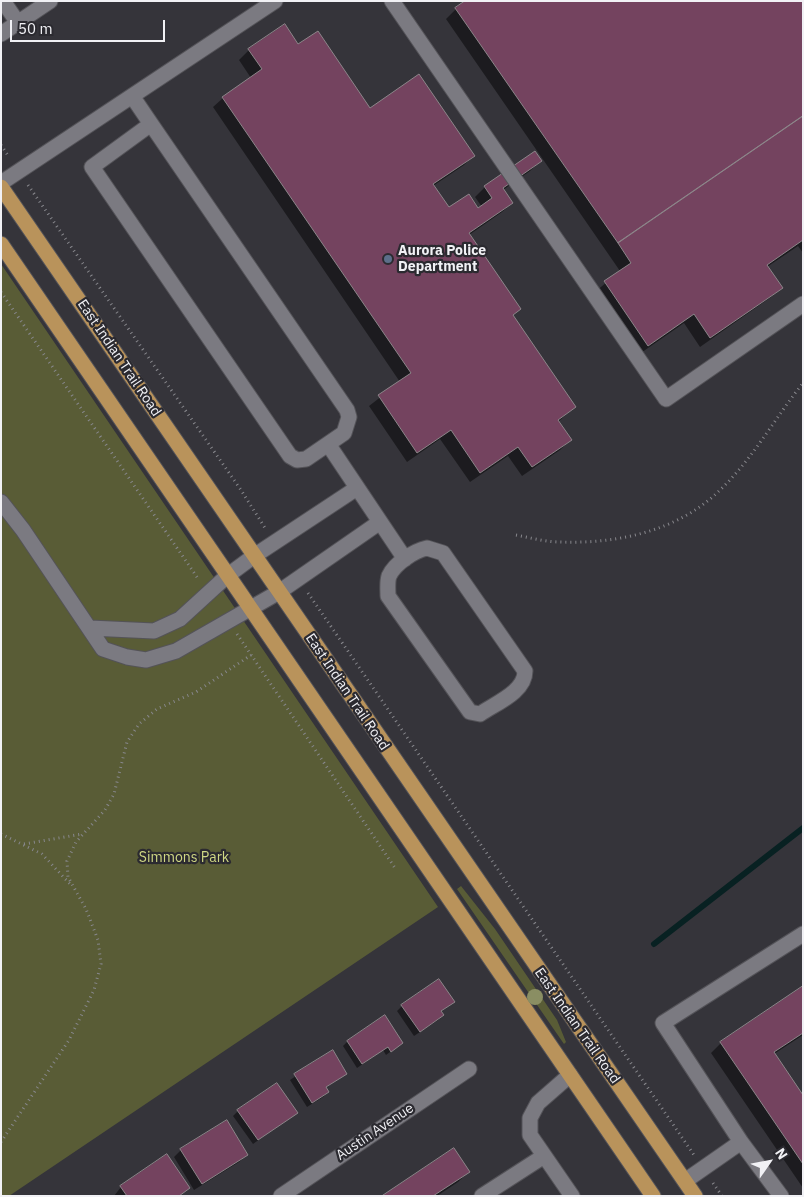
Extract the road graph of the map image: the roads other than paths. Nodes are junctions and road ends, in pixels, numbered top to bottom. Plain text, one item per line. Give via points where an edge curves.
1 (3, 1) edge
2 (50, 1) edge
3 (275, 1) edge
4 (392, 1) edge
5 (18, 23) junction
6 (1, 34) edge
7 (132, 96) junction
8 (151, 124) junction
9 (1, 183) edge
10 (1, 187) edge
11 (1, 244) edge
12 (803, 304) edge
13 (328, 444) junction
14 (357, 488) junction
15 (3, 505) edge
16 (380, 522) junction
17 (254, 556) junction
18 (406, 559) junction
19 (227, 576) junction
20 (279, 592) junction
21 (249, 608) junction
22 (90, 628) junction
23 (803, 934) edge
24 (469, 1069) dead end
25 (570, 1075) junction
26 (741, 1142) junction
27 (544, 1156) junction
28 (685, 1181) junction
29 (281, 1196) edge
30 (482, 1196) edge
31 (572, 1196) edge
32 (653, 1196) edge
33 (695, 1196) edge
34 (782, 1196) edge

1 - 5 street
2 - 5 street
3 - 7 street
4 - 12 street via 666,399
5 - 6 street
7 - 8 street
7 - 9 street
8 - 13 street via 347,410 349,417 344,433
8 - 13 street via 92,167 290,456 297,460 306,459
10 - 17 main road, East Indian Trail Road
11 - 19 main road
13 - 14 street
14 - 16 street
14 - 17 street
15 - 22 street
16 - 18 street
16 - 20 street
17 - 19 street
17 - 20 main road, East Indian Trail Road
18 - 18 street via 389,576 388,596 470,712 480,714 521,687 525,671 443,552 427,548
19 - 21 main road
19 - 22 street via 180,619 154,632
20 - 21 street
20 - 28 main road, East Indian Trail Road
21 - 22 street via 176,651 146,660 103,649
21 - 25 main road
23 - 26 street via 663,1023
24 - 29 street, Austin Avenue
25 - 27 street via 538,1104 530,1118 530,1135
25 - 32 main road
26 - 28 street
26 - 34 street
27 - 30 street
27 - 31 street
28 - 33 main road, East Indian Trail Road

